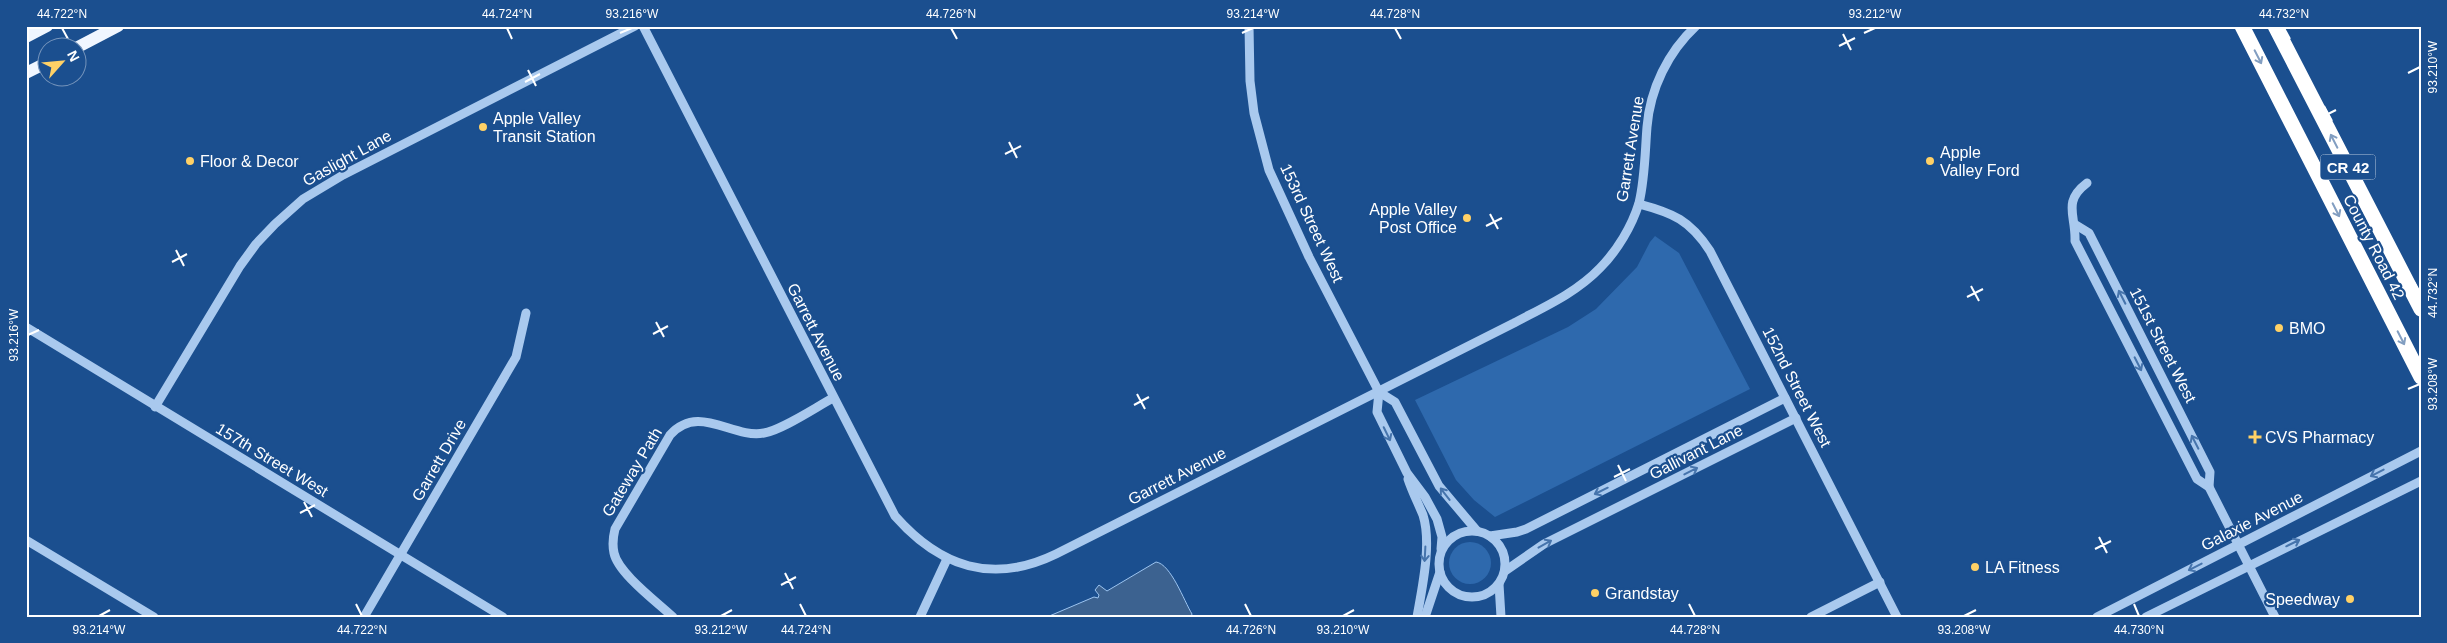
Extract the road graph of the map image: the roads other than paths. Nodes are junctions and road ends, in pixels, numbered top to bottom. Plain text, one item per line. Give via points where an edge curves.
1 (47, 26) edge
2 (118, 26) edge
3 (635, 26) edge
4 (643, 26) edge
5 (1249, 26) edge
6 (1696, 26) edge
7 (2242, 26) edge
8 (2275, 26) edge
9 (26, 37) edge
10 (88, 42) edge
11 (38, 67) edge
12 (26, 73) edge
13 (2087, 183) dead end
14 (1638, 204) junction
15 (2076, 225) junction
16 (2421, 309) edge
17 (526, 313) dead end
18 (26, 327) edge
19 (2421, 377) edge
20 (1379, 392) junction
21 (833, 398) junction
22 (1785, 398) junction
23 (154, 407) junction
24 (1796, 418) junction
25 (2421, 451) edge
26 (1407, 474) junction
27 (2421, 481) edge
28 (2209, 487) junction
29 (1477, 531) junction
30 (1490, 536) junction
31 (26, 540) edge
32 (2239, 545) junction
33 (400, 555) junction
34 (1440, 555) junction
35 (947, 559) junction
36 (2249, 565) junction
37 (1505, 571) junction
38 (1440, 572) junction
39 (1880, 582) junction
40 (1499, 584) junction
41 (154, 617) edge
42 (364, 617) edge
43 (503, 617) edge
44 (673, 617) edge
45 (920, 617) edge
46 (1417, 617) edge
47 (1425, 617) edge
48 (1501, 617) edge
49 (1811, 617) edge
50 (1897, 617) edge
51 (2097, 617) edge
52 (2146, 617) edge
53 (2275, 617) edge

1 - 9 main road
2 - 10 main road
3 - 23 street, Gaslight Lane via 343,175 303,199 248,255
4 - 21 street, Garrett Avenue
5 - 20 street, 153rd Street West via 1253,105 1270,170 1309,257
6 - 14 street, Garrett Avenue via 1670,57 1653,95
7 -> 19 highway, County Road 42 / CR 42
16 -> 8 highway, County Road 42 / CR 42
11 - 12 main road
13 - 15 street, 151st Street West via 2076,191 2072,202
14 - 20 street, Garrett Avenue via 1617,246 1581,286
14 - 22 street, 152nd Street West via 1677,216 1701,237
28 -> 15 street, 151st Street West via 2210,472 2094,242
15 -> 28 street, 151st Street West via 2075,241 2197,479
17 - 33 street, Garrett Drive via 516,357
18 - 23 street, 157th Street West
20 -> 26 street, 153rd Street West via 1376,412
29 -> 20 street, 153rd Street West via 1439,486 1395,402
20 - 35 street, Garrett Avenue via 1041,561 997,570 974,568
21 - 35 street, Garrett Avenue via 894,516 920,542
21 - 44 street, Gateway Path via 763,433 690,421 670,435 627,507 612,540 620,565
22 - 24 street, 152nd Street West
22 -> 30 street, Gallivant Lane via 1526,529
23 - 33 street, 157th Street West
37 -> 24 street, Gallivant Lane via 1544,544
24 - 39 street, 152nd Street West
25 -> 32 street, Galaxie Avenue
26 - 34 street, 153rd Street West via 1437,519 1442,538
26 -> 46 street via 1423,516 1426,538
36 -> 27 street
28 - 32 street, 151st Street West
29 - 30 street
29 - 34 street via 1467,531 1450,539
30 - 37 street via 1503,551
31 - 41 street
32 - 36 street, 151st Street West
32 -> 51 street, Galaxie Avenue
33 - 42 street, Garrett Drive
33 - 43 street, 157th Street West
34 - 38 street
35 - 45 street
36 - 52 street
36 - 53 street, 151st Street West
37 - 40 street
38 - 40 street via 1451,590 1471,598 1491,592
38 - 47 street
39 - 49 street
39 - 50 street, 152nd Street West
40 - 48 street

